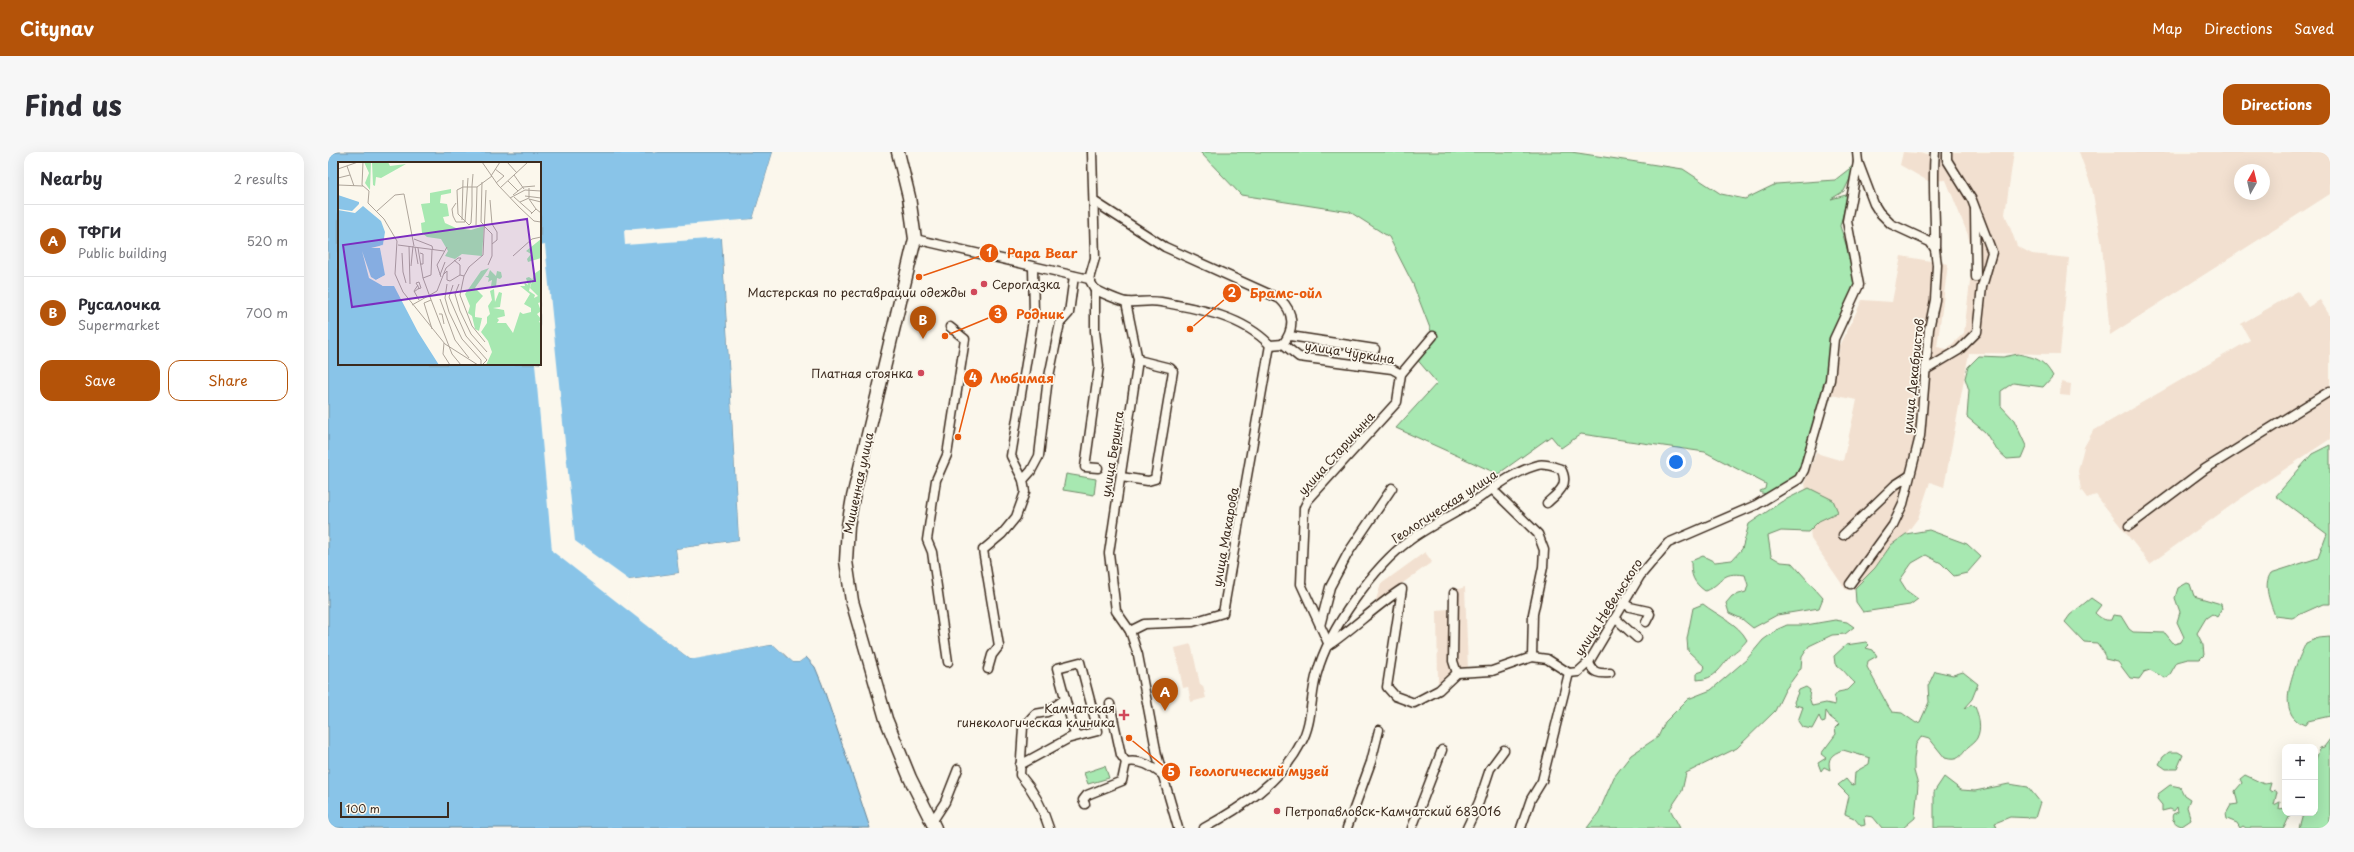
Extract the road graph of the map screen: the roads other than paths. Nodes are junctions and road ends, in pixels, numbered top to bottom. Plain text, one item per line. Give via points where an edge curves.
1 (898, 152) edge
2 (1092, 152) edge
3 (1856, 152) edge
4 (1935, 152) edge
5 (1948, 152) edge
6 (1858, 162) junction
7 (1975, 199) dead end
8 (1095, 202) junction
9 (915, 239) junction
10 (1935, 249) junction
11 (1034, 268) junction
12 (1074, 276) junction
13 (1976, 277) dead end
14 (1089, 279) junction
15 (1095, 289) junction
16 (1126, 302) junction
17 (950, 327) dead end
18 (1290, 336) junction
19 (1434, 336) dead end
20 (1284, 344) junction
21 (1270, 345) junction
22 (1375, 349) dead end
23 (1138, 360) junction
24 (1927, 369) junction
25 (1401, 374) junction
26 (2330, 391) edge
27 (1098, 468) dead end
28 (1909, 476) junction
29 (1121, 477) junction
30 (1023, 480) junction
31 (1392, 488) dead end
32 (1492, 490) junction
33 (1547, 503) dead end
34 (2129, 526) dead end
35 (1843, 535) dead end
36 (1850, 584) dead end
37 (1454, 593) dead end
38 (1623, 604) junction
39 (1615, 618) junction
40 (1646, 622) dead end
41 (1320, 626) junction
42 (1130, 631) junction
43 (1637, 638) dead end
44 (1329, 645) junction
45 (1532, 657) junction
46 (948, 662) dead end
47 (1589, 662) junction
48 (988, 669) dead end
49 (1569, 673) junction
50 (1610, 673) dead end
51 (1457, 674) junction
52 (1065, 699) junction
53 (1110, 704) dead end
54 (1379, 730) dead end
55 (1067, 739) junction
56 (1442, 750) dead end
57 (1504, 750) dead end
58 (1126, 762) junction
59 (1020, 765) junction
60 (958, 769) dead end
61 (1165, 777) junction
62 (1085, 804) dead end
63 (934, 825) edge
64 (1049, 828) edge
65 (1178, 828) edge
66 (1204, 828) edge
67 (1347, 828) edge
68 (1412, 828) edge
69 (1467, 828) edge
70 (1521, 828) edge

1 - 9 main road, Мишенная улица via 909,197
2 - 8 street
3 - 6 street
4 - 10 street, улица Декабристов
5 - 24 street via 1946,160 1972,200 1992,252 1982,287 1976,332 1959,350
6 - 10 street via 1874,204 1882,216 1898,228 1925,240
6 - 38 street, улица Невельского via 1847,221 1859,285 1834,339 1830,380 1804,470 1799,479 1756,505 1668,543 1640,576
7 - 13 street
8 - 14 street via 1095,258
8 - 18 street via 1165,247 1280,299 1289,307 1292,324
9 - 11 street
9 - 63 main road, Мишенная улица via 853,497 846,561 852,601 886,719 899,754
10 - 24 street, улица Декабристов via 1937,275 1929,329
11 - 12 street
11 - 30 street via 1034,314 1011,456
12 - 14 street
12 - 30 street via 1069,312 1060,323 1046,386 1039,456
14 - 15 street
15 - 16 street
15 - 27 street via 1095,331 1099,366 1084,466
16 - 21 street via 1160,302 1220,315 1244,324 1261,335
16 - 23 street, улица Беринга
17 - 46 street via 965,338 946,455 936,480 926,540 932,552
18 - 20 street
18 - 22 street
19 - 25 street
20 - 21 street
20 - 25 street, улица Чуркина via 1299,357 1392,369
21 - 42 street, улица Макарова via 1223,613 1194,622 1144,624
23 - 29 street, улица Беринга
23 - 29 street via 1173,371 1155,480
24 - 28 street, улица Декабристов via 1920,436
25 - 41 street, улица Старицына via 1397,402 1308,500 1304,508 1301,584
26 - 34 street via 2205,469
28 - 35 street via 1895,485
28 - 36 street, улица Декабристов via 1903,504 1896,520
29 - 42 street, улица Беринга via 1109,552 1116,611
30 - 48 street via 1025,492 1016,517 1002,534 983,550 999,646 992,655
31 - 41 street via 1362,531 1334,580
32 - 33 street, Геологическая улица via 1539,465 1562,469 1565,484
32 - 44 street, Геологическая улица via 1452,517 1411,539 1390,556 1372,576
32 - 45 street via 1538,534 1544,550 1533,614
37 - 51 street via 1453,661
38 - 39 street, улица Невельского
38 - 40 street via 1648,611 1650,614
39 - 43 street
39 - 47 street, улица Невельского
41 - 44 street, улица Старицына
42 - 61 street via 1138,654 1157,755
44 - 51 street via 1402,589 1387,687 1395,696 1414,702 1439,690
44 - 66 street, Геологическая улица via 1317,672 1310,719 1302,743 1263,790
45 - 49 street via 1547,659
45 - 51 street via 1492,671
47 - 49 street, улица Невельского via 1578,672
47 - 50 street via 1591,669 1597,673
49 - 70 street via 1542,781 1531,799
52 - 55 street via 1075,735
52 - 55 street via 1057,668 1080,662 1098,731
52 - 59 street via 1047,712 1035,714 1023,727
53 - 58 street via 1121,755
54 - 67 street via 1371,762
55 - 59 street
56 - 68 street
57 - 69 street via 1490,769
58 - 61 street via 1144,763
58 - 62 street via 1122,781 1087,795 1083,800
59 - 64 street via 1020,775 1044,810
60 - 63 street
61 - 65 street

